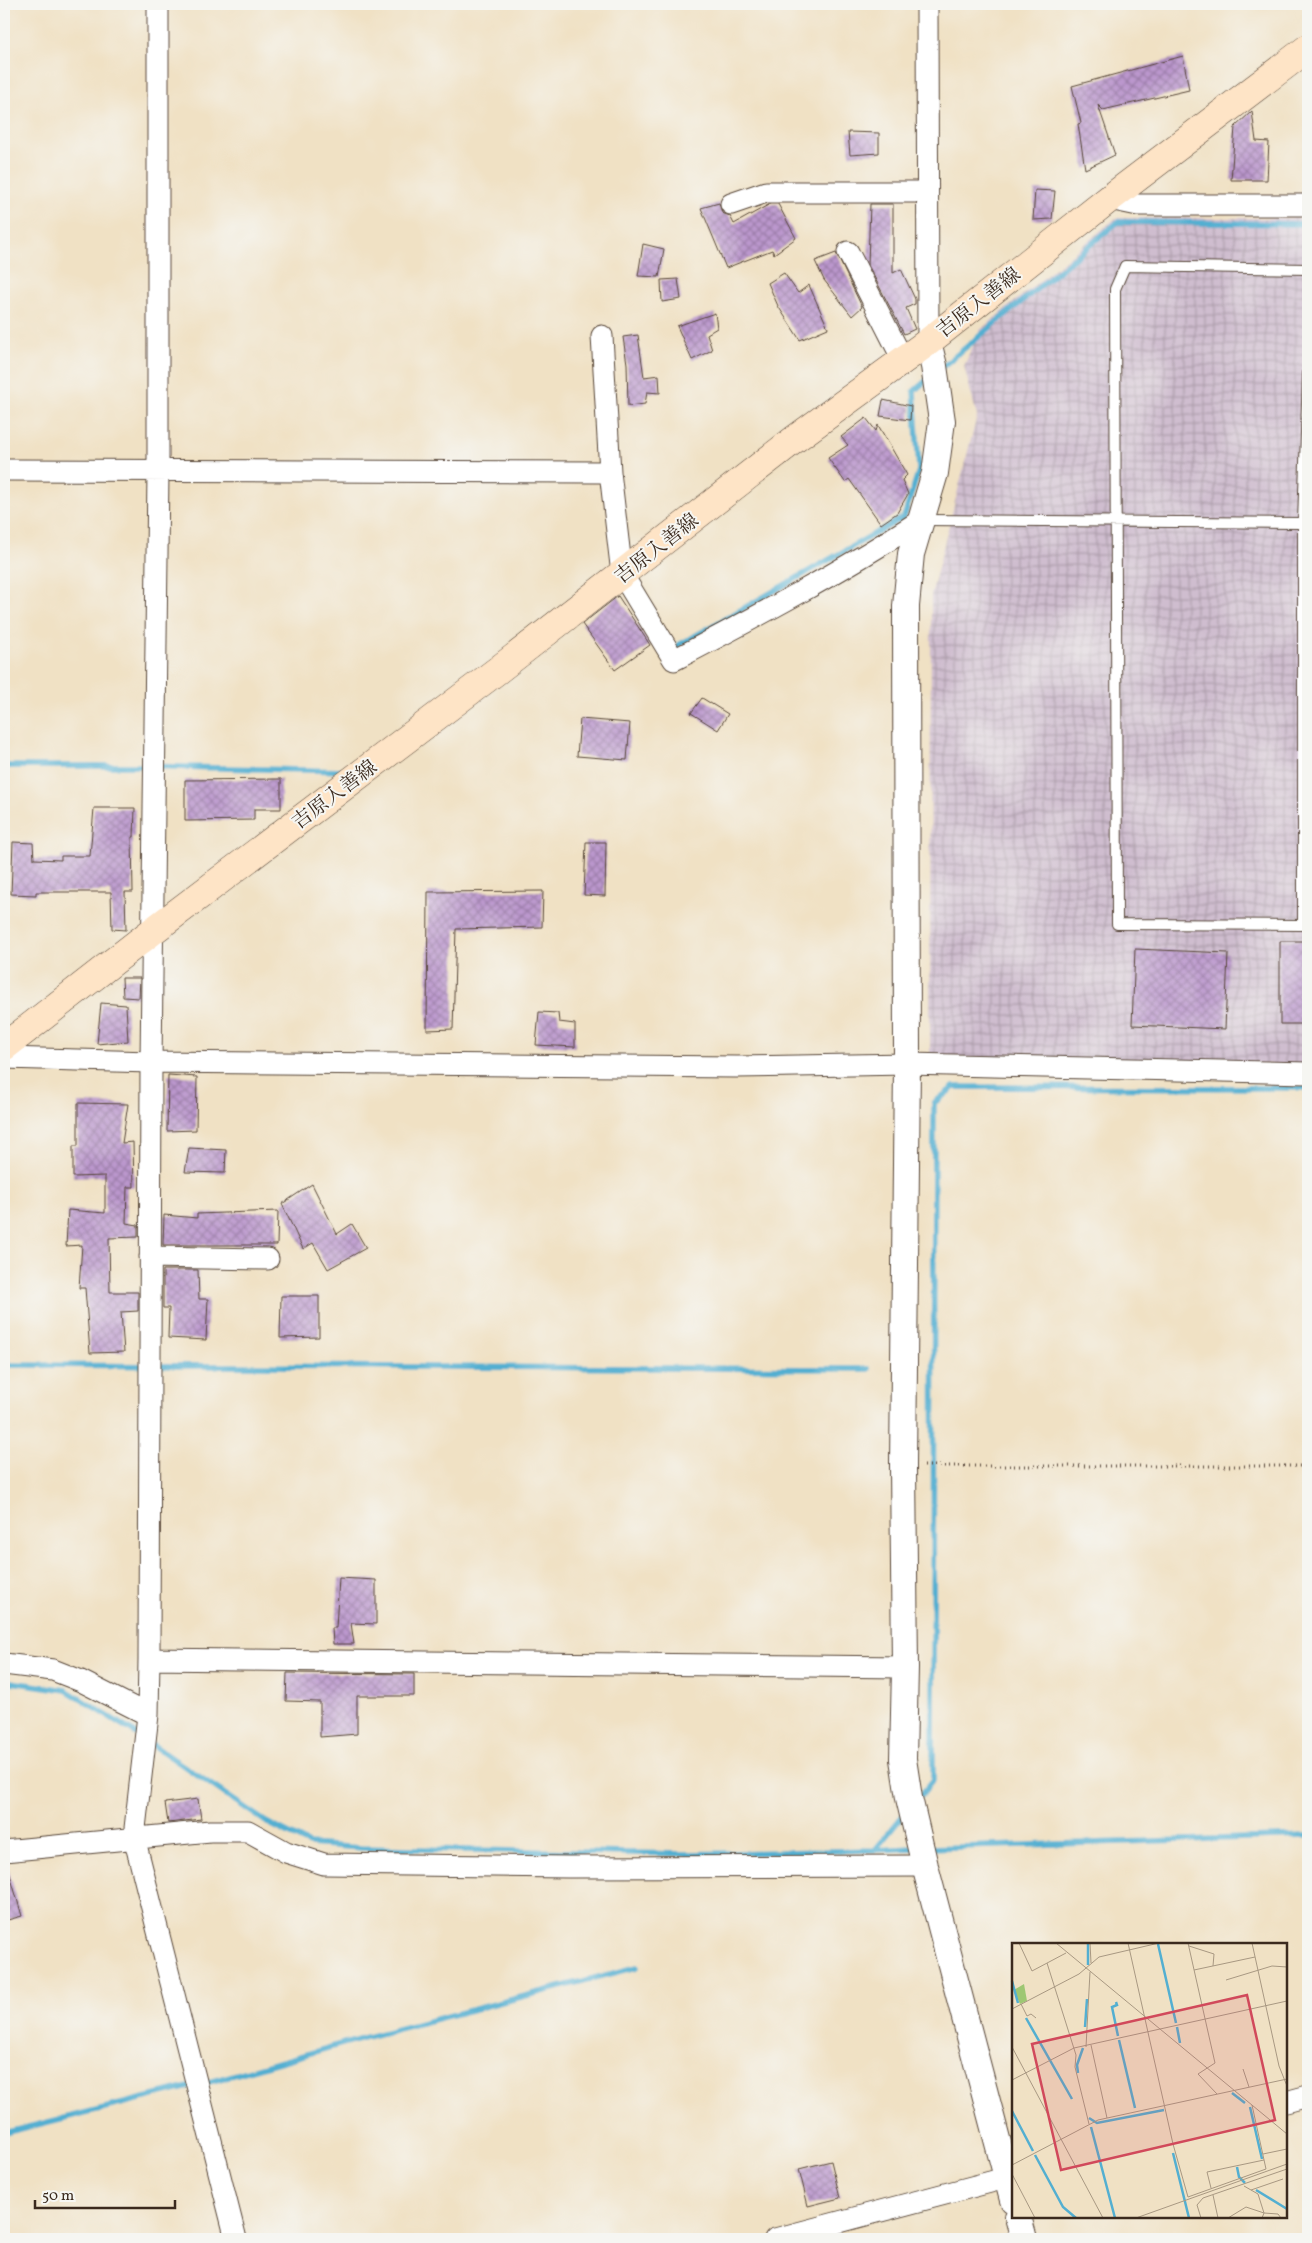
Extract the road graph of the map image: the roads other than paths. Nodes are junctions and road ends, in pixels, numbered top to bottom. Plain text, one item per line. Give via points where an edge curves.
1 (158, 4) edge
2 (927, 4) edge
3 (1308, 48) edge
4 (926, 192) junction
5 (1109, 199) junction
6 (730, 204) dead end
7 (1308, 204) edge
8 (848, 252) dead end
9 (1308, 269) edge
10 (602, 336) dead end
11 (928, 342) junction
12 (903, 360) junction
13 (1308, 373) edge
14 (4, 470) edge
15 (158, 472) junction
16 (610, 472) junction
17 (921, 520) junction
18 (1116, 522) junction
19 (1303, 523) junction
20 (622, 574) junction
21 (1306, 925) edge
22 (154, 930) junction
23 (4, 1047) edge
24 (4, 1058) edge
25 (151, 1062) junction
26 (907, 1064) junction
27 (1308, 1073) edge
28 (150, 1257) junction
29 (268, 1258) dead end
30 (149, 1659) junction
31 (4, 1664) edge
32 (905, 1667) junction
33 (148, 1715) junction
34 (134, 1837) junction
35 (4, 1851) edge
36 (924, 1866) junction
37 (1308, 2096) edge
38 (1287, 2102) edge
39 (1011, 2185) edge
40 (1018, 2218) edge
41 (236, 2239) edge
42 (775, 2239) edge
43 (1024, 2239) edge

1 - 15 street
2 - 4 street
3 - 5 main road, 吉原入善線
4 - 6 street via 766,192
4 - 11 street
5 - 7 street via 1138,205
5 - 11 main road, 吉原入善線
8 - 12 street
9 - 18 lane via 1125,266 1115,289
10 - 16 street
11 - 12 main road, 吉原入善線
11 - 17 street via 942,421 935,473
12 - 20 main road, 吉原入善線 via 795,439
13 - 19 lane
14 - 15 street
15 - 16 street
15 - 22 street
16 - 20 street
17 - 18 lane
17 - 20 street via 779,606 674,660
17 - 26 street via 912,554 906,606
18 - 19 lane
18 - 21 lane via 1117,924
19 - 21 lane
20 - 22 main road, 吉原入善線
22 - 23 main road, 吉原入善線
22 - 25 street
24 - 25 street
25 - 26 street via 737,1067
25 - 28 street
26 - 27 street
26 - 32 street via 903,1466
28 - 29 street
28 - 30 street
30 - 32 street
30 - 33 street
31 - 33 street via 53,1670
32 - 36 street via 903,1759 908,1798
33 - 34 street
34 - 35 street
34 - 36 street via 248,1831 286,1852 324,1864
34 - 41 street
36 - 39 street
37 - 38 street
39 - 42 street
40 - 43 street

